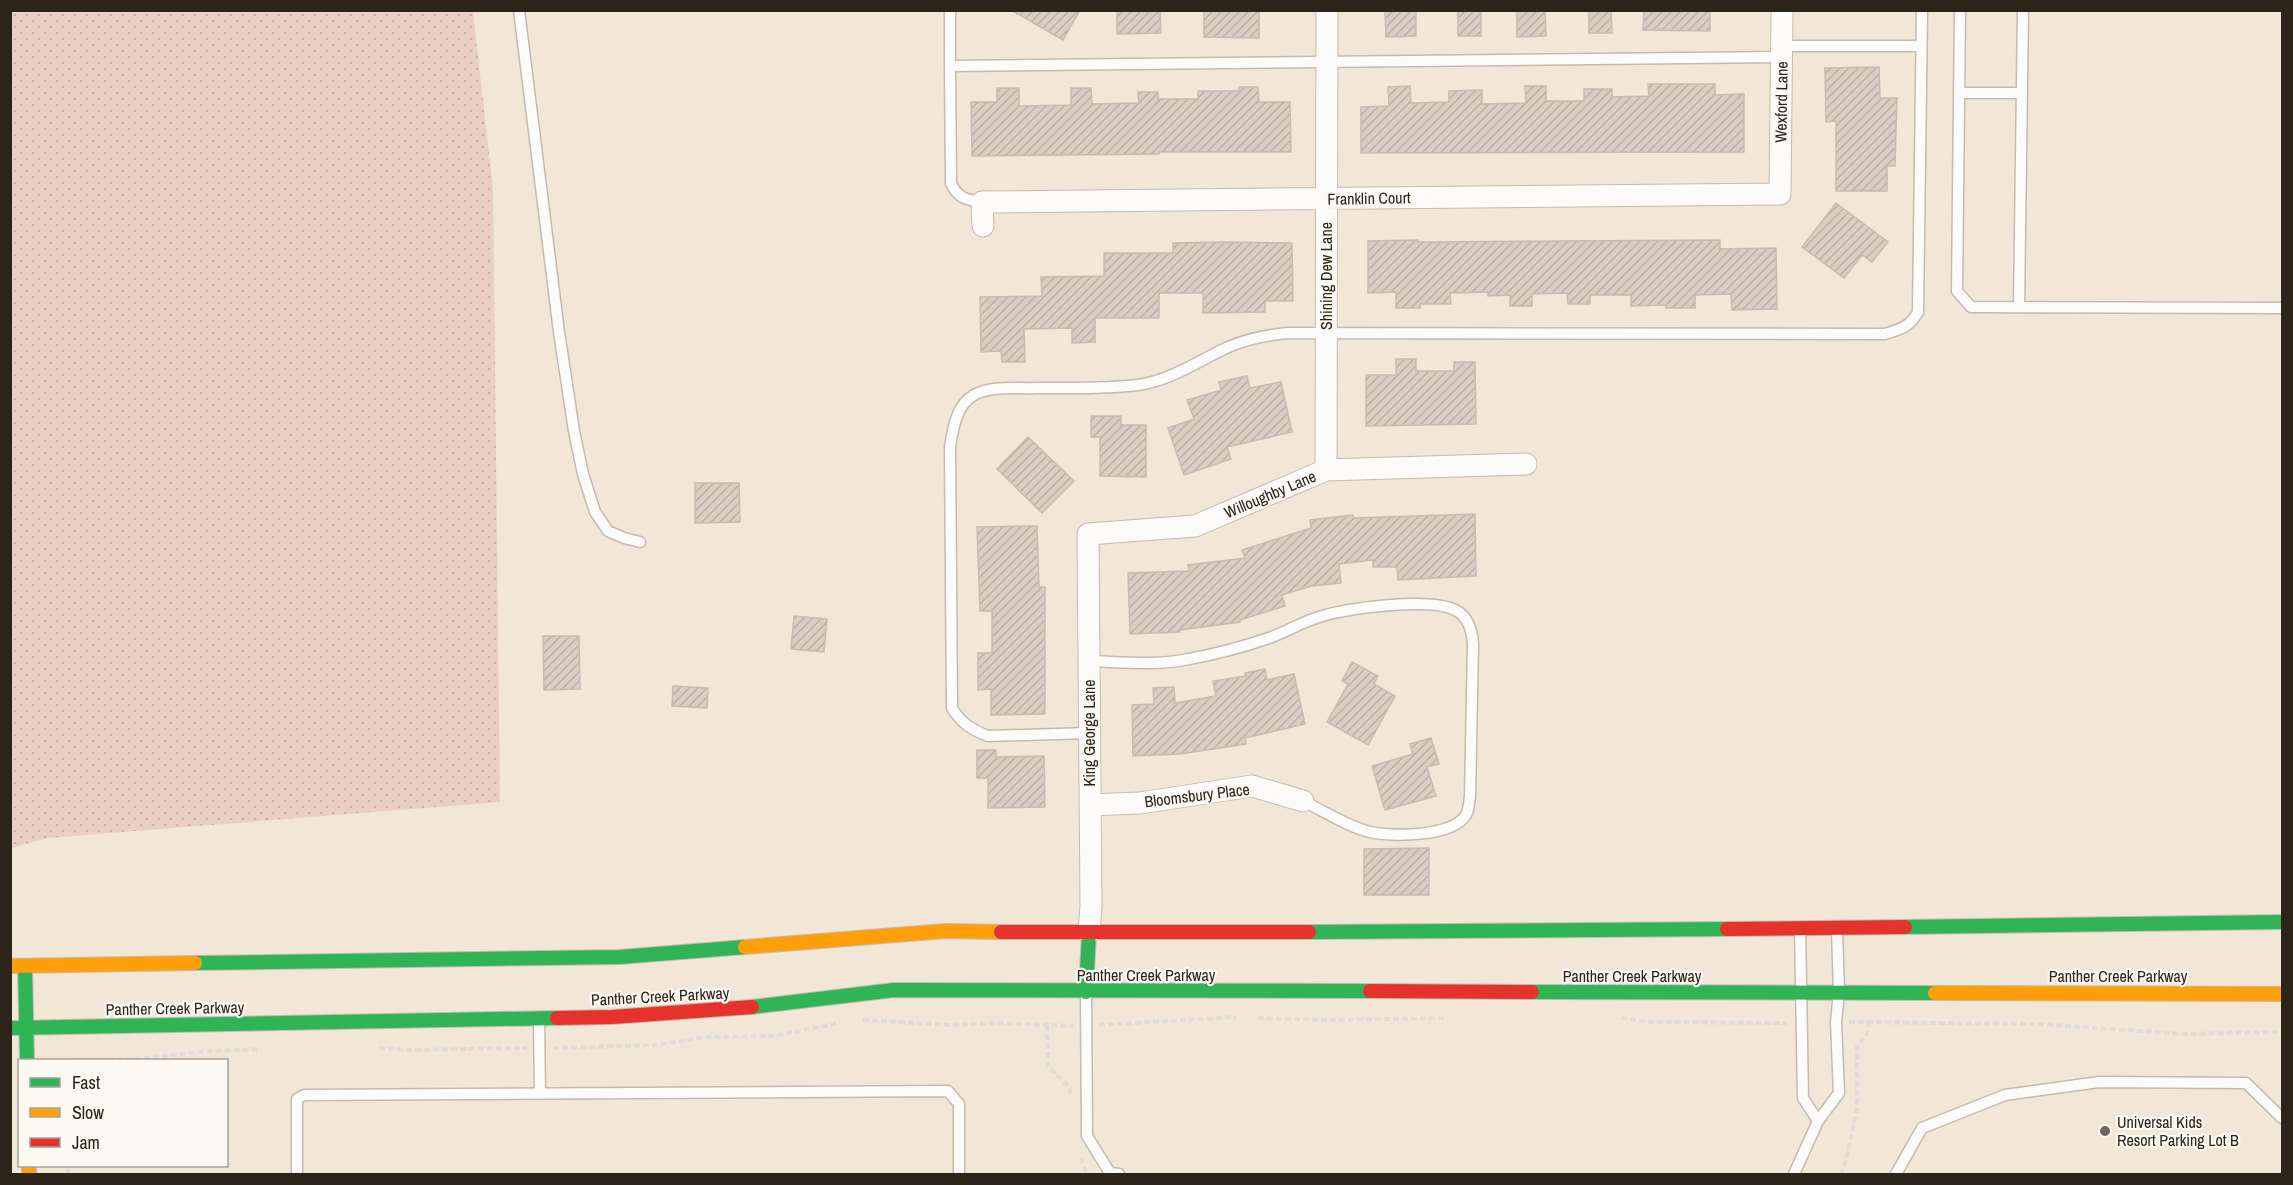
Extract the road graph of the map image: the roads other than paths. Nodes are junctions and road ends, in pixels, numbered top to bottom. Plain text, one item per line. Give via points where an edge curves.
1 (519, 10) edge
2 (950, 10) edge
3 (1327, 10) edge
4 (1782, 10) edge
5 (1922, 10) edge
6 (1960, 10) edge
7 (2023, 10) edge
8 (1921, 46) junction
9 (1782, 52) junction
10 (1327, 61) junction
11 (950, 66) junction
12 (1959, 93) junction
13 (2022, 93) junction
14 (1780, 194) joint
15 (1327, 199) junction
16 (982, 202) junction
17 (983, 226) dead end
18 (2019, 308) junction
19 (2283, 308) edge
20 (1326, 333) junction
21 (1526, 464) dead end
22 (1326, 471) junction
23 (1088, 534) joint
24 (640, 542) dead end
25 (1089, 661) junction
26 (1089, 733) junction
27 (1303, 801) joint
28 (1090, 805) junction
29 (2283, 922) edge
30 (1838, 927) junction
31 (1800, 928) junction
32 (1089, 933) junction
33 (10, 966) edge
34 (25, 966) junction
35 (1086, 992) junction
36 (1839, 992) junction
37 (1802, 993) junction
38 (2283, 994) edge
39 (538, 1018) junction
40 (10, 1028) edge
41 (27, 1028) junction
42 (27, 1059) edge
43 (540, 1094) junction
44 (2283, 1118) edge
45 (1818, 1121) junction
46 (297, 1174) edge
47 (959, 1174) edge
48 (1113, 1174) edge
49 (1794, 1174) edge
50 (1896, 1174) edge

1 - 24 lane via 559,332 583,474 595,512 608,531
2 - 11 lane
3 - 10 street, Shining Dew Lane
4 - 9 street, Wexford Lane
5 - 8 lane
6 - 12 lane
7 - 13 lane
8 - 9 lane
8 - 20 lane via 1918,312 1903,328 1885,334
9 - 10 lane
9 - 14 street, Wexford Lane
10 - 11 lane
10 - 15 street, Shining Dew Lane
11 - 16 lane via 951,183 966,200
12 - 13 lane
12 - 18 lane via 1956,291 1971,307
13 - 18 lane
14 - 15 street, Franklin Court
15 - 16 street, Franklin Court
15 - 20 street, Shining Dew Lane
16 - 17 street
18 - 19 lane
20 - 22 street, Shining Dew Lane
20 - 26 lane via 1258,336 1167,378 1141,385 992,389 973,395 963,405 950,447 952,708 972,730 988,736
21 - 22 street, Willoughby Lane
22 - 23 street, Willoughby Lane via 1195,526
23 - 25 street, King George Lane
25 - 26 street, King George Lane
25 - 27 lane via 1186,660 1270,638 1318,617 1371,606 1443,605 1456,610 1472,630 1473,644 1470,797 1466,814 1458,822 1428,833 1382,833 1356,827
26 - 28 street, King George Lane
27 - 28 street, Bloomsbury Place via 1252,786 1140,803
28 - 32 street, King George Lane
29 - 30 main road
30 - 31 main road
30 - 36 lane
31 - 32 main road
31 - 37 lane
32 - 34 main road via 946,931 620,957
32 - 35 main road
33 - 34 main road
34 - 41 main road
35 - 37 main road, Panther Creek Parkway
35 - 39 main road, Panther Creek Parkway via 894,990 739,1008
35 - 48 lane via 1088,1136
36 - 37 main road, Panther Creek Parkway
36 - 38 main road, Panther Creek Parkway
36 - 45 lane via 1839,1093
37 - 45 lane via 1803,1098
39 - 41 main road, Panther Creek Parkway
39 - 43 lane
40 - 41 main road, Panther Creek Parkway
41 - 42 main road
43 - 46 lane via 304,1095 297,1099
43 - 47 lane via 948,1092 959,1104
44 - 50 lane via 2246,1083 2099,1082 2005,1095 1922,1128
45 - 49 lane

